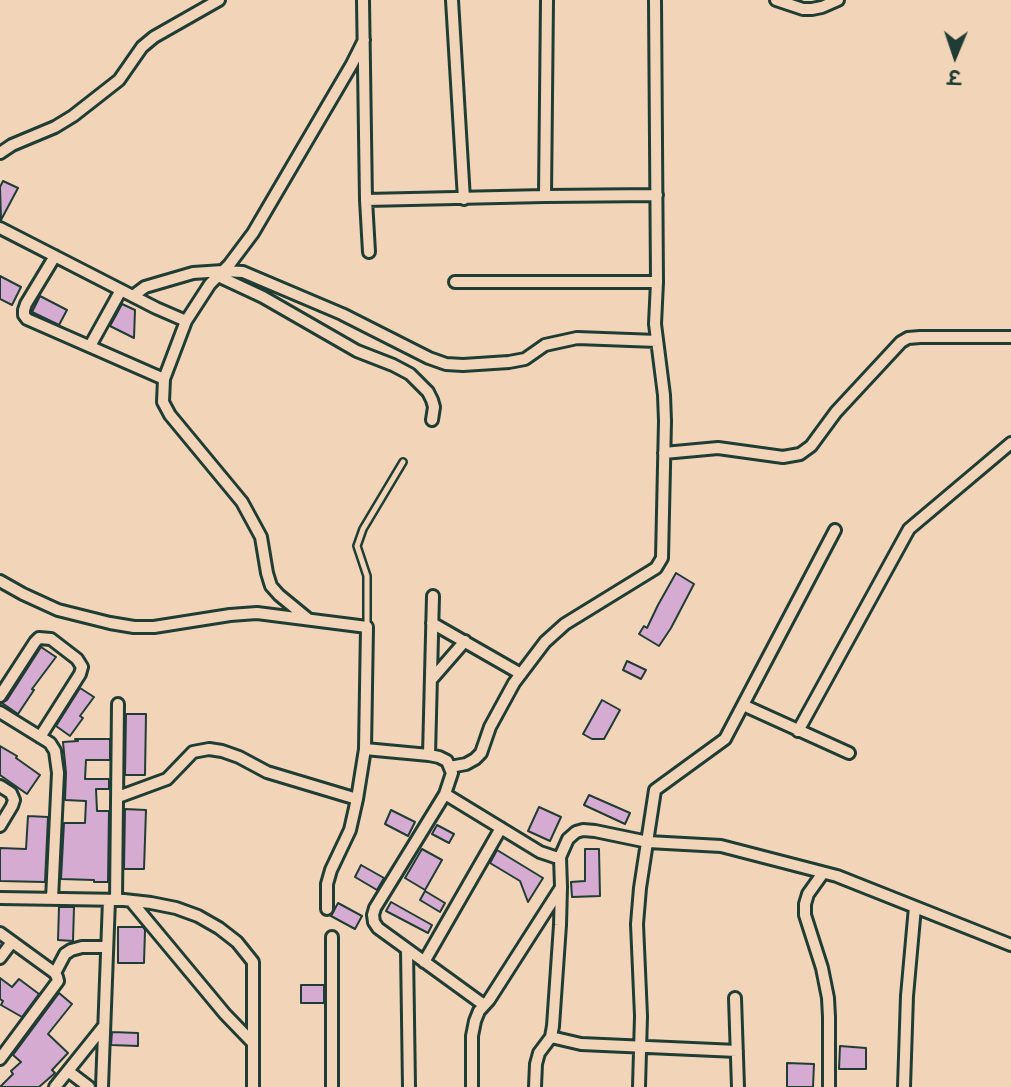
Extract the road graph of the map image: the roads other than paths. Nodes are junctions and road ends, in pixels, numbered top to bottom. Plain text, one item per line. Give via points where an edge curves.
1 (219, 0) edge
2 (452, 0) edge
3 (547, 0) edge
4 (655, 0) edge
5 (776, 0) edge
6 (838, 0) edge
7 (364, 1) edge
8 (364, 40) junction
9 (0, 153) edge
10 (657, 195) junction
11 (545, 196) junction
12 (464, 199) junction
13 (366, 200) junction
14 (0, 228) edge
15 (369, 252) dead end
16 (55, 256) junction
17 (220, 273) junction
18 (454, 282) dead end
19 (657, 282) junction
20 (121, 290) junction
21 (133, 296) junction
22 (186, 321) junction
23 (1011, 337) edge
24 (657, 341) junction
25 (90, 346) junction
26 (164, 379) junction
27 (432, 420) dead end
28 (1011, 443) edge
29 (664, 453) junction
30 (403, 463) dead end
31 (835, 530) dead end
32 (0, 581) edge
33 (433, 596) dead end
34 (309, 620) junction
35 (432, 623) junction
36 (367, 627) junction
37 (465, 641) junction
38 (521, 674) junction
39 (431, 680) junction
40 (0, 696) edge
41 (118, 704) dead end
42 (743, 705) junction
43 (0, 712) edge
44 (798, 731) junction
45 (40, 737) junction
46 (365, 750) junction
47 (849, 753) dead end
48 (429, 755) junction
49 (450, 767) junction
50 (0, 786) edge
51 (445, 794) junction
52 (118, 797) junction
53 (357, 799) junction
54 (0, 826) edge
55 (501, 828) junction
56 (648, 842) junction
57 (559, 857) junction
58 (823, 873) junction
59 (561, 887) junction
60 (0, 898) edge
61 (52, 899) junction
62 (112, 900) junction
63 (131, 901) junction
64 (915, 907) junction
65 (327, 909) dead end
66 (0, 933) edge
67 (331, 937) dead end
68 (12, 942) junction
69 (1011, 945) edge
70 (107, 947) junction
71 (407, 950) junction
72 (0, 958) edge
73 (424, 961) junction
74 (55, 973) junction
75 (735, 998) dead end
76 (484, 1005) junction
77 (104, 1026) junction
78 (551, 1037) junction
79 (253, 1043) junction
80 (640, 1046) junction
81 (737, 1051) junction
82 (0, 1059) edge
83 (68, 1071) junction
84 (55, 1087) edge
85 (89, 1087) edge
86 (103, 1087) edge
87 (253, 1087) edge
88 (332, 1087) edge
89 (409, 1087) edge
90 (472, 1087) edge
91 (535, 1087) edge
92 (639, 1087) edge
93 (738, 1087) edge
94 (829, 1087) edge
95 (904, 1087) edge

1 - 9 street via 154,37 119,80 73,116
2 - 12 street
3 - 11 street
4 - 10 street
5 - 6 street via 812,9
7 - 8 street
8 - 13 street
8 - 17 street via 253,233
10 - 11 street
10 - 19 street
11 - 12 street
12 - 13 street
13 - 15 street
14 - 16 street
16 - 20 street
16 - 25 street via 24,315
17 - 21 street via 174,278
17 - 22 street
17 - 24 street via 243,272 261,279 446,364 525,359 545,345 577,338
17 - 27 street via 357,351 410,374 432,400
18 - 19 street
19 - 24 street
20 - 21 street
20 - 25 street
21 - 22 street
22 - 26 street
23 - 29 street via 908,338 800,454 783,457 718,449
24 - 29 street via 664,395
25 - 26 street
26 - 34 street via 163,402 170,415 242,502 261,537 271,586
28 - 44 street via 909,529
29 - 38 street via 660,563 565,624
30 - 36 lane via 357,546 367,576
31 - 42 street
32 - 34 street via 58,610 134,627 257,613
33 - 35 street
34 - 36 street
35 - 37 street
35 - 39 street
36 - 46 street
37 - 38 street
37 - 39 street
38 - 49 street via 490,727 481,753 475,760
39 - 48 street
40 - 45 street via 39,638 51,639 77,659 80,674
41 - 52 street
42 - 44 street
42 - 56 street via 725,739 655,790
43 - 45 street
44 - 47 street
45 - 61 street via 50,743 58,762
46 - 48 street
46 - 53 street
48 - 49 street via 447,761
49 - 51 street
50 - 54 street via 14,800
51 - 55 street
51 - 71 street via 373,915 378,928
52 - 53 street via 167,779 192,752 209,749
52 - 62 street
53 - 65 street via 350,830 327,884
55 - 57 street via 540,852
55 - 73 street
56 - 57 street via 595,831 576,832
56 - 58 street via 721,846
56 - 80 street via 637,924
57 - 59 street
58 - 64 street
58 - 94 street via 808,894 805,915 828,998
59 - 76 street
59 - 78 street
60 - 61 street
61 - 62 street
62 - 63 street
62 - 70 street
63 - 79 street
63 - 79 street via 198,916 237,942 253,962
64 - 69 street
64 - 95 street
66 - 68 street
67 - 88 street
68 - 72 street
68 - 74 street
70 - 74 street via 71,950
70 - 77 street
71 - 73 street
71 - 89 street
73 - 76 street
74 - 82 street via 55,986
75 - 81 street
76 - 90 street via 472,1036
77 - 83 street
77 - 86 street
78 - 80 street via 581,1044
78 - 91 street via 539,1053
79 - 87 street
80 - 81 street
80 - 92 street
81 - 93 street
83 - 84 street
83 - 85 street

